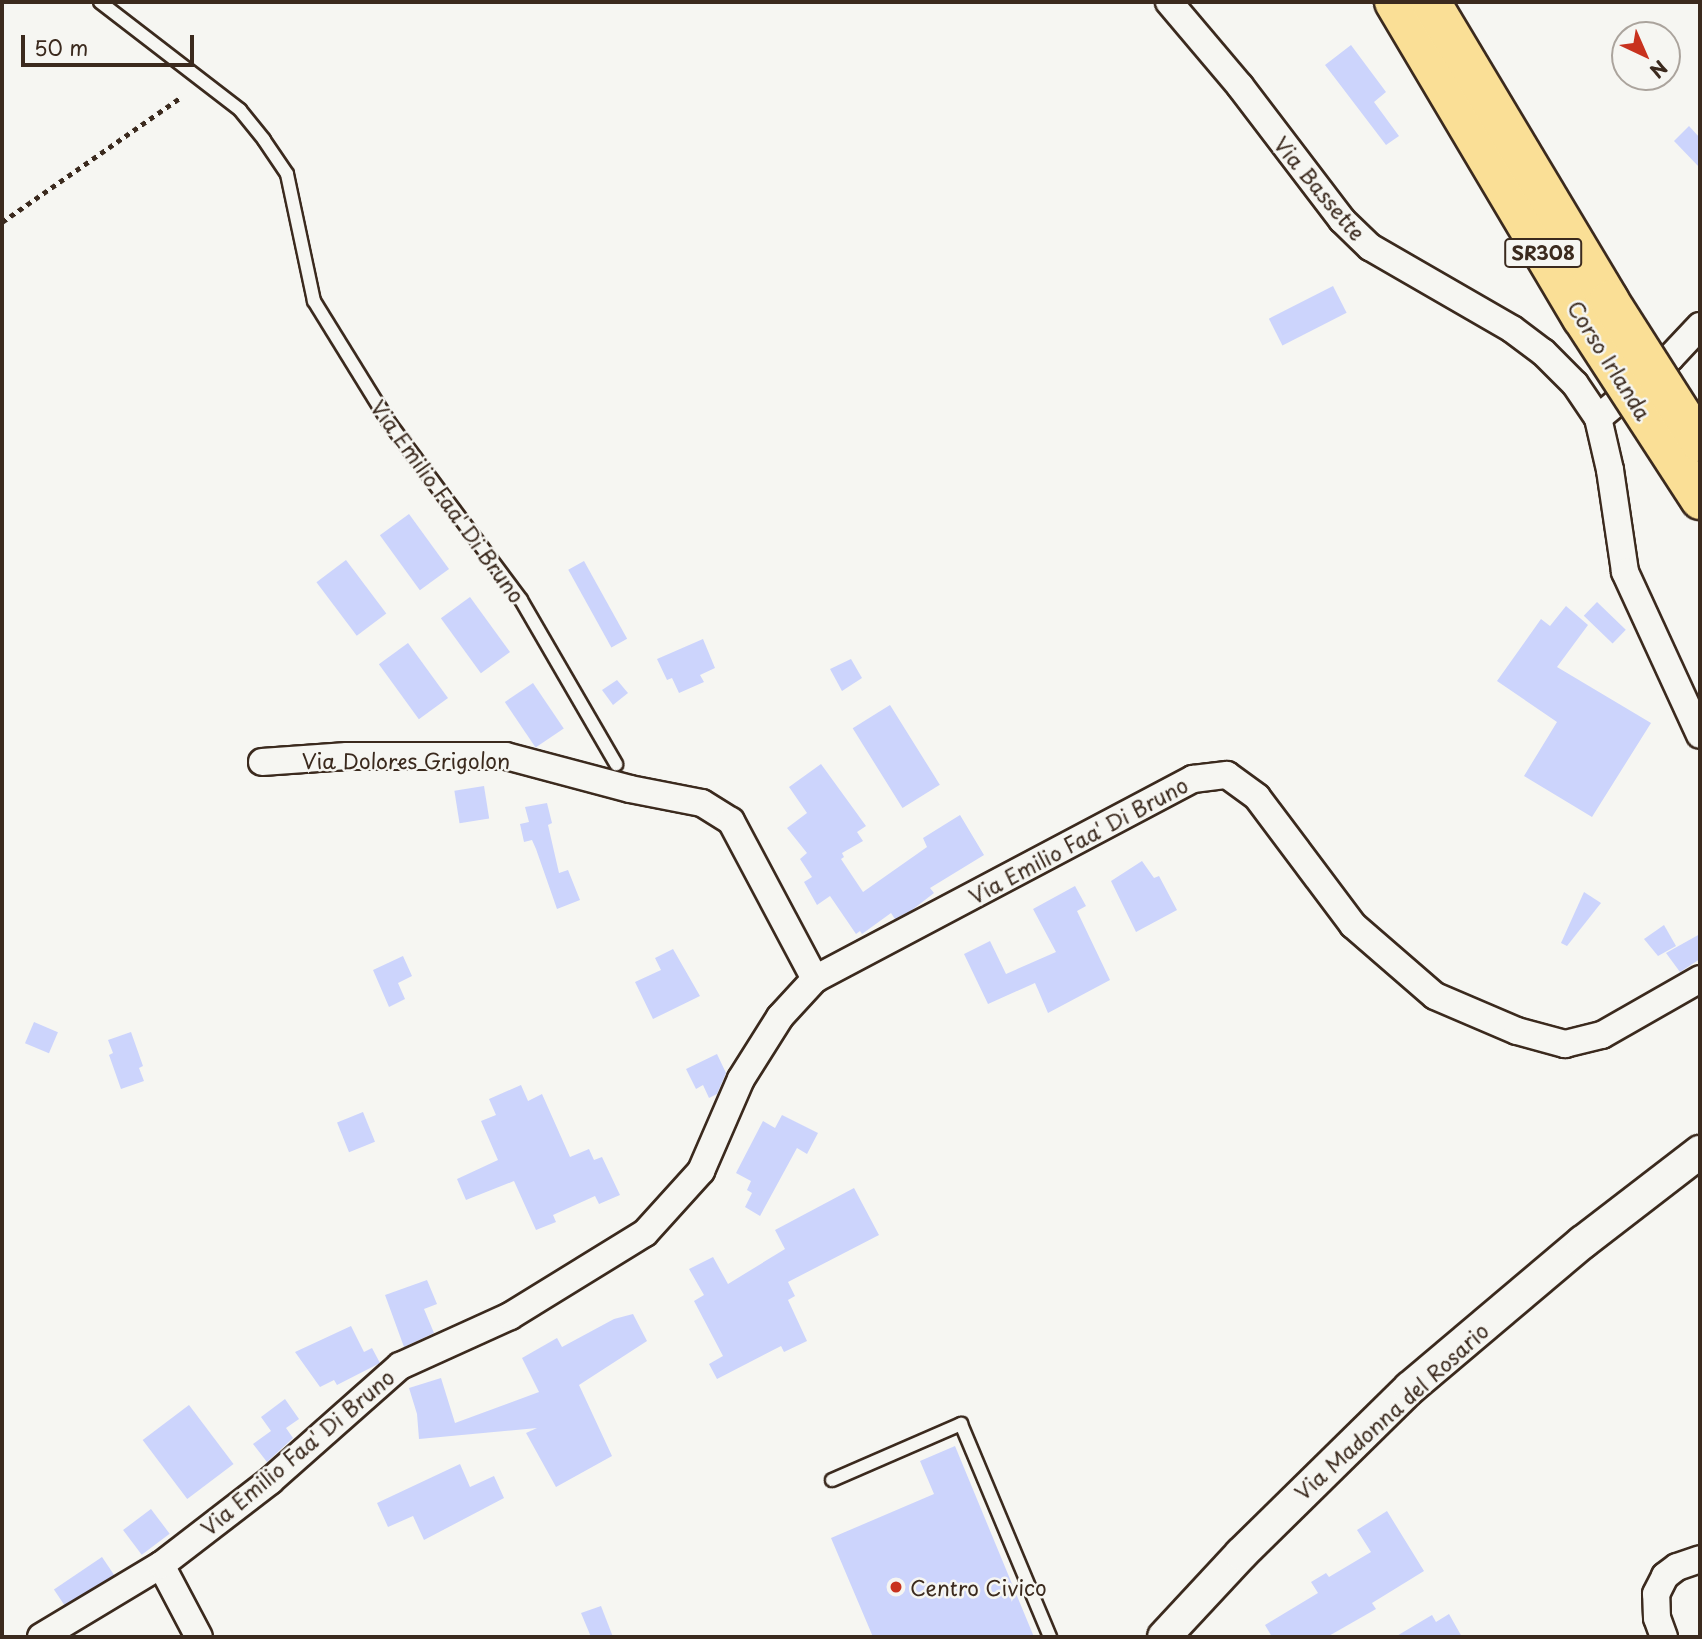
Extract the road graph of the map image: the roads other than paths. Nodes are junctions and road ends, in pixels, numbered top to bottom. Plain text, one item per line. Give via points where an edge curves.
1 (100, 2) edge
2 (1169, 2) edge
3 (1394, 2) edge
4 (1430, 2) edge
5 (1700, 326) edge
6 (1598, 418) junction
7 (1700, 443) edge
8 (1700, 500) edge
9 (1700, 735) edge
10 (262, 762) dead end
11 (616, 764) joint
12 (630, 789) junction
13 (815, 979) junction
14 (1700, 979) edge
15 (1700, 1152) edge
16 (832, 1480) dead end
17 (1700, 1559) edge
18 (161, 1564) junction
19 (41, 1637) edge
20 (200, 1637) edge
21 (1050, 1637) edge
22 (1164, 1637) edge
23 (1664, 1637) edge

1 - 11 lane, Via Emilio Faa' Di Bruno via 240,110 264,140 287,174 314,302 390,424 520,600
2 - 6 street, Via Bassette via 1342,220 1370,247 1483,310 1543,352 1575,384
3 - 8 highway, Corso Irlanda / SR308, bridge via 1582,318
4 - 7 highway, Corso Irlanda / SR308, bridge
5 - 6 street via 1670,358
6 - 9 street, Via Bassette via 1625,572
10 - 12 street, Via Dolores Grigolon via 347,756 506,756
11 - 12 street, Via Emilio Faa' Di Bruno
12 - 13 street via 702,803 731,821
13 - 14 street, Via Emilio Faa' Di Bruno via 1193,779 1227,775 1257,797 1353,925 1435,996 1517,1031 1565,1044 1602,1035
13 - 18 street, Via Emilio Faa' Di Bruno via 780,1017 741,1079 701,1171 645,1233 510,1316 400,1366 270,1481
15 - 22 street, Via Madonna del Rosario via 1583,1242 1410,1388 1241,1553
16 - 21 lane via 961,1424
17 - 23 street via 1665,1576 1656,1594
18 - 19 street, Via Emilio Faa' Di Bruno
18 - 20 street

